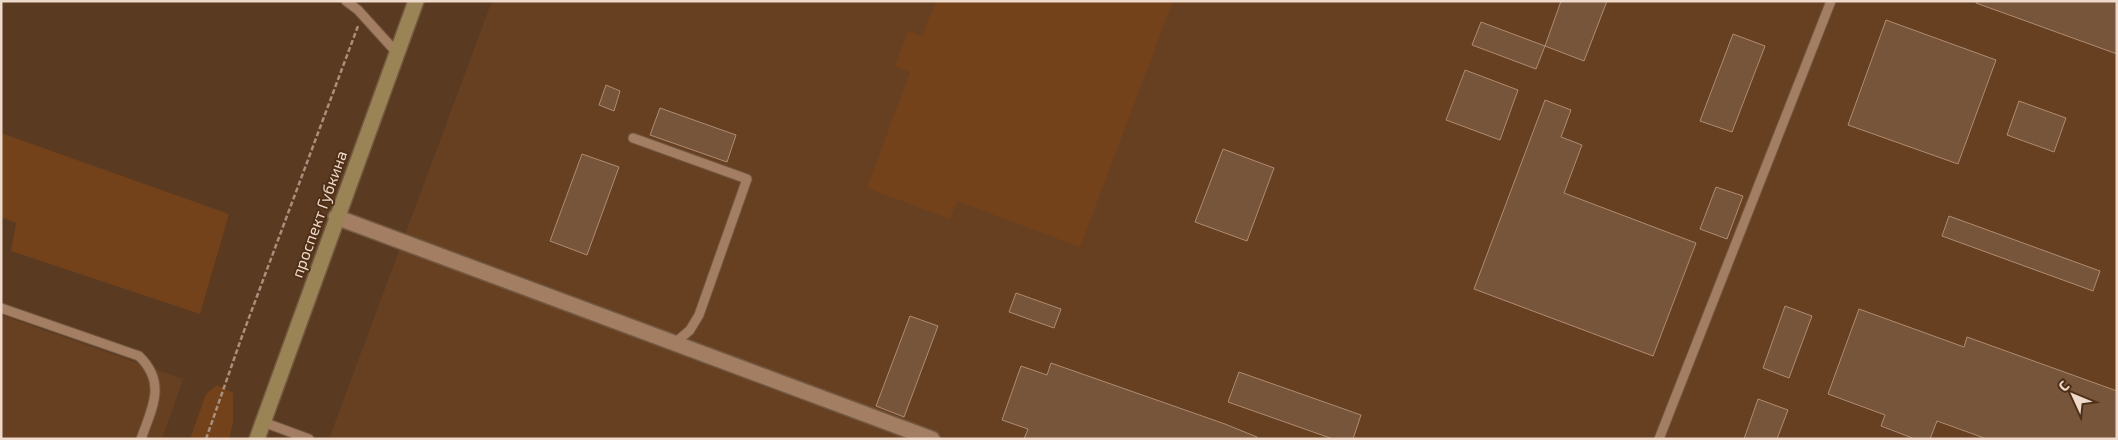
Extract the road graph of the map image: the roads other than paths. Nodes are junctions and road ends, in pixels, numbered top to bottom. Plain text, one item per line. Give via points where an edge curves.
1 (346, 1) edge
2 (416, 1) edge
3 (1831, 1) edge
4 (397, 52) junction
5 (633, 138) dead end
6 (336, 217) junction
7 (1, 308) edge
8 (675, 343) junction
9 (263, 422) junction
10 (141, 439) edge
11 (257, 439) edge
12 (309, 439) edge
13 (932, 439) edge
14 (1659, 439) edge

1 - 4 lane
2 - 4 main road, проспект Губкина
3 - 14 lane
4 - 6 main road, проспект Губкина
5 - 8 lane via 747,179 699,315 690,330
6 - 8 street
6 - 9 main road, проспект Губкина
7 - 10 lane via 139,356 155,378 156,398
8 - 13 street
9 - 11 main road, проспект Губкина
9 - 12 lane

